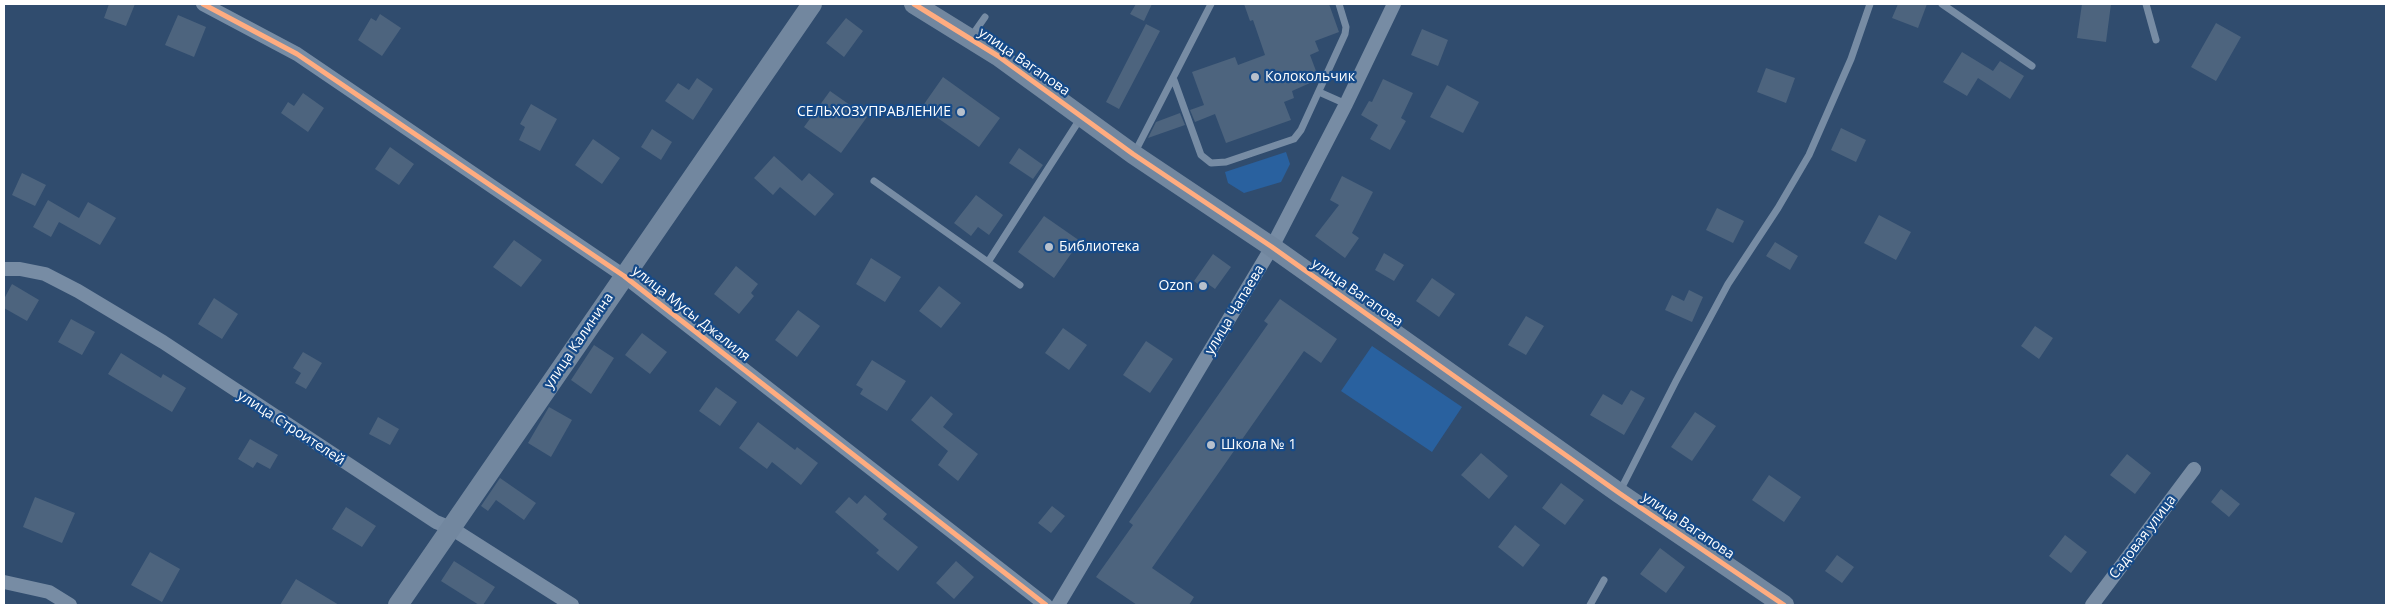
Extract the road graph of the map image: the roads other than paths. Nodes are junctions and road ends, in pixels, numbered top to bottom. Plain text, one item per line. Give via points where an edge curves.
1 (202, 4) edge
2 (812, 4) edge
3 (914, 4) edge
4 (1211, 4) edge
5 (1339, 4) edge
6 (1394, 4) edge
7 (1870, 4) edge
8 (1942, 4) edge
9 (2146, 4) edge
10 (985, 17) dead end
11 (971, 38) junction
12 (2156, 40) dead end
13 (2032, 66) dead end
14 (1174, 80) junction
15 (1319, 92) junction
16 (1346, 104) junction
17 (1081, 116) junction
18 (1133, 154) junction
19 (874, 181) dead end
20 (1272, 247) junction
21 (988, 262) junction
22 (4, 270) edge
23 (624, 276) junction
24 (1020, 285) dead end
25 (2194, 469) dead end
26 (1619, 493) junction
27 (451, 528) junction
28 (1604, 580) dead end
29 (4, 582) edge
30 (70, 605) edge
31 (398, 605) edge
32 (572, 605) edge
33 (1046, 605) edge
34 (1058, 605) edge
35 (1590, 605) edge
36 (1784, 605) edge
37 (2092, 605) edge

1 - 23 street, улица Мусы Джалиля via 297,54
2 - 23 street, улица Калинина
3 - 11 street, улица Вагапова
4 - 14 lane
5 - 15 lane via 1345,34
6 - 16 street, улица Чапаева
7 - 26 lane via 1851,59 1809,155 1728,284
8 - 13 lane
9 - 12 lane
10 - 11 lane
11 - 17 street, улица Вагапова via 1001,52
14 - 15 lane via 1201,155 1211,163 1226,162 1294,139
14 - 18 lane
15 - 16 lane
16 - 20 street, улица Чапаева
17 - 18 street, улица Вагапова
17 - 21 lane
18 - 20 street, улица Вагапова
19 - 21 lane
20 - 26 street, улица Вагапова
20 - 34 street, улица Чапаева
21 - 24 lane
22 - 27 street, улица Строителей via 20,269 45,274 78,291 163,342 436,522
23 - 27 street, улица Калинина
23 - 33 street, улица Мусы Джалиля
25 - 37 street, Садовая улица
26 - 36 street, улица Вагапова
27 - 31 street, улица Калинина
27 - 32 street, улица Строителей
28 - 35 lane
29 - 30 street via 49,592

